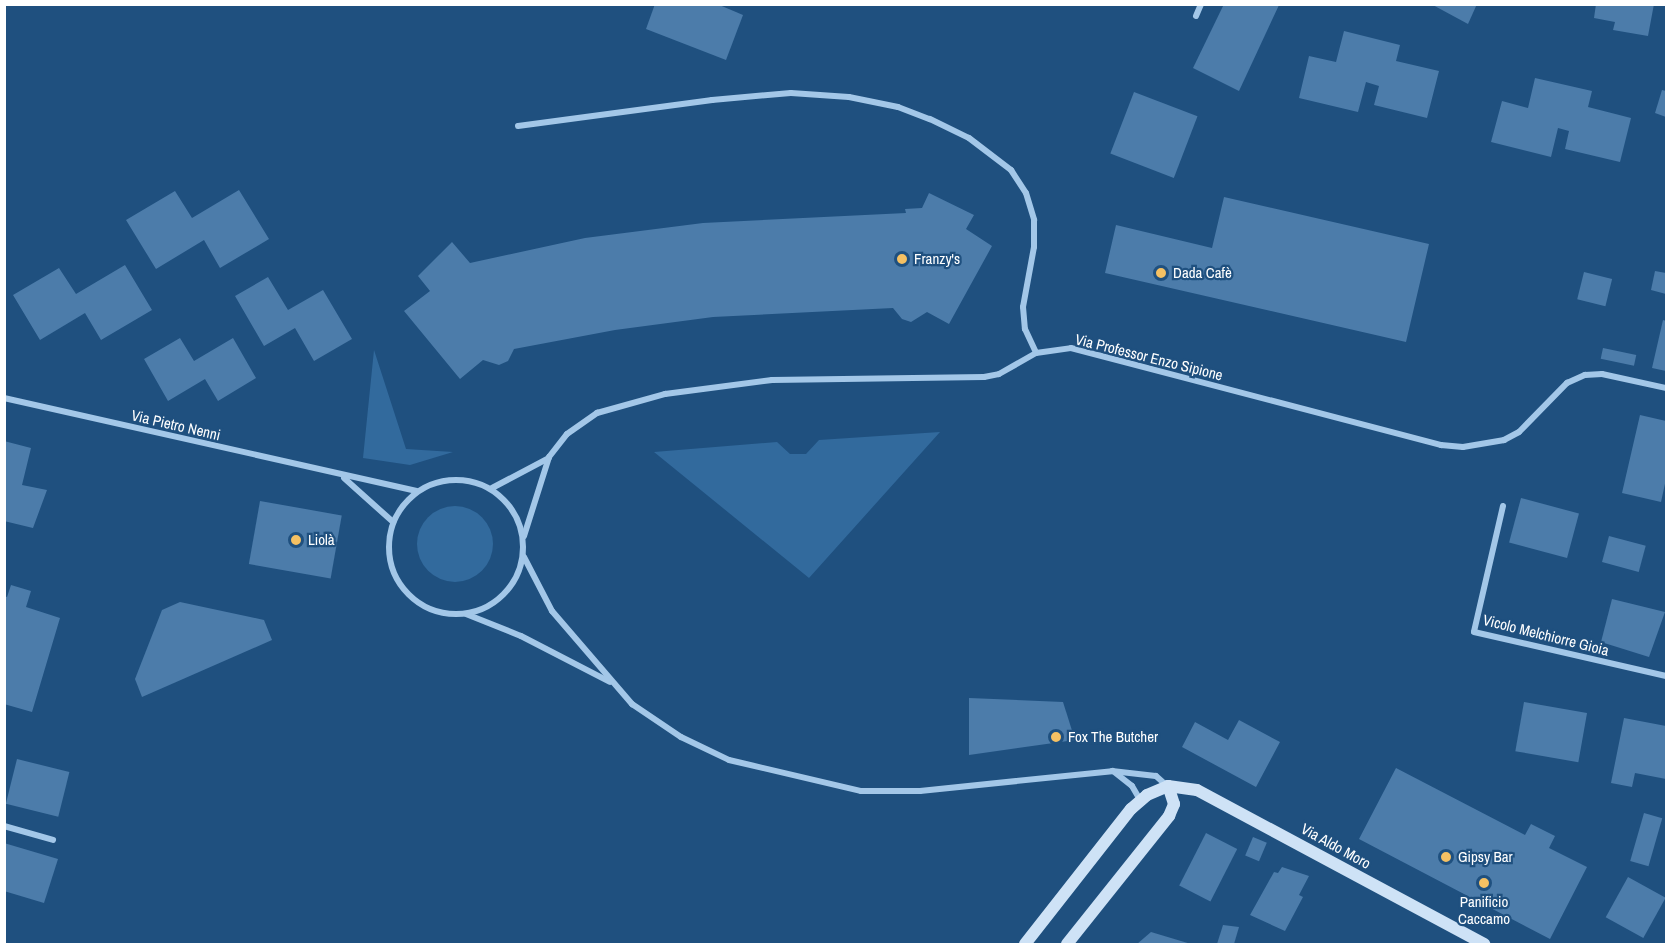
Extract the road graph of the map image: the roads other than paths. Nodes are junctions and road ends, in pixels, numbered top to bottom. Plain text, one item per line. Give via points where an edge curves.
1 (1201, 4) edge
2 (1196, 16) dead end
3 (518, 126) dead end
4 (1036, 352) junction
5 (1666, 388) edge
6 (4, 398) edge
7 (549, 457) junction
8 (342, 475) junction
9 (492, 488) junction
10 (417, 491) junction
11 (1503, 506) dead end
12 (393, 522) junction
13 (524, 536) junction
14 (524, 557) junction
15 (466, 614) junction
16 (1666, 676) edge
17 (613, 684) junction
18 (1112, 771) junction
19 (1168, 786) junction
20 (1140, 801) junction
21 (4, 826) edge
22 (53, 840) dead end
23 (1025, 945) edge
24 (1067, 945) edge
25 (1484, 945) edge

1 - 2 street
3 - 4 street via 791,93 849,97 898,107 930,119 969,138 1011,171 1026,193 1034,220 1034,247 1023,307 1025,329
4 - 5 street, Via Professor Enzo Sipione via 1071,348 1441,445 1462,447 1504,440 1519,432 1568,383 1585,375 1602,374
4 - 7 street, Via Professor Enzo Sipione via 999,374 984,377 772,380 665,394 597,413 567,434
6 - 8 street, Via Pietro Nenni
7 - 9 street
7 - 13 street
8 - 10 street, Via Pietro Nenni
8 - 12 street
9 - 10 street via 467,479 441,480
9 - 13 street via 518,517
10 - 12 street via 403,504
11 - 16 street, Vicolo Melchiorre Gioia via 1474,632
12 - 15 street via 388,541 397,580 426,607
13 - 14 street
14 - 15 street via 517,578 504,595 486,608
14 - 17 street via 552,611
15 - 17 street via 521,636
17 - 18 street via 632,704 681,737 729,760 861,791 920,791
18 - 19 street via 1156,776
18 - 20 street via 1132,786
19 - 20 street
19 - 24 street via 1174,804 1169,816
19 - 25 street, Via Aldo Moro via 1197,790
20 - 23 street
21 - 22 street

